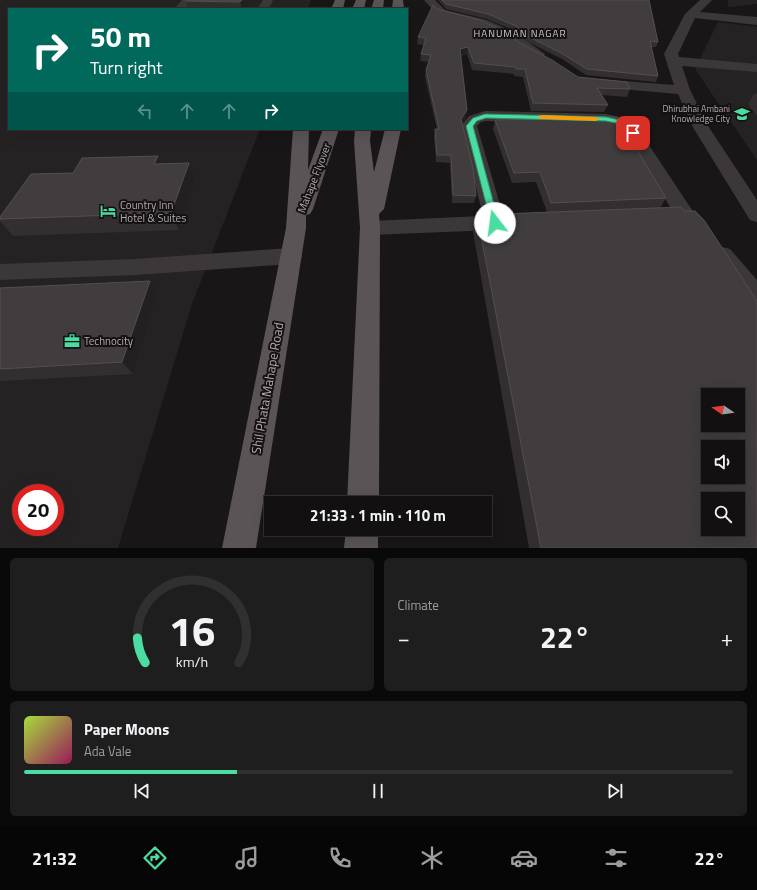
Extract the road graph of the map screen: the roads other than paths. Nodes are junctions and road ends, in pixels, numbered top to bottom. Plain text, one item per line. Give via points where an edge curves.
1 (188, 0) edge
2 (429, 0) edge
3 (704, 0) edge
4 (181, 8) edge
5 (691, 14) junction
6 (757, 21) edge
7 (549, 60) edge
8 (674, 60) junction
9 (757, 68) edge
10 (585, 81) edge
11 (683, 90) junction
12 (301, 130) edge
13 (393, 130) edge
14 (330, 134) edge
15 (363, 135) edge
16 (685, 215) junction
17 (757, 215) edge
18 (661, 216) edge
19 (519, 222) edge
20 (495, 223) junction
21 (296, 228) junction
22 (370, 228) junction
23 (291, 256) junction
24 (0, 272) edge
25 (757, 295) edge
26 (363, 496) edge
27 (362, 536) edge
28 (239, 548) edge
29 (361, 548) edge

1 - 4 street
2 - 7 street via 441,12 483,22 510,35 523,46
3 - 5 street
5 - 6 street
5 - 8 street via 671,54
8 - 9 street
8 - 11 street
10 - 11 street
11 - 17 street via 702,129
12 - 21 main road
13 - 22 main road
14 - 21 main road, Mahape Flyover
15 - 22 main road
16 - 18 street
16 - 20 street via 633,133 618,121 485,116 475,119 469,126
16 - 25 street
19 - 20 street
20 - 22 street
21 - 23 main road, Shil Phata Mahape Road
22 - 26 main road
23 - 24 street
23 - 28 main road, Shil Phata Mahape Road
27 - 29 main road

